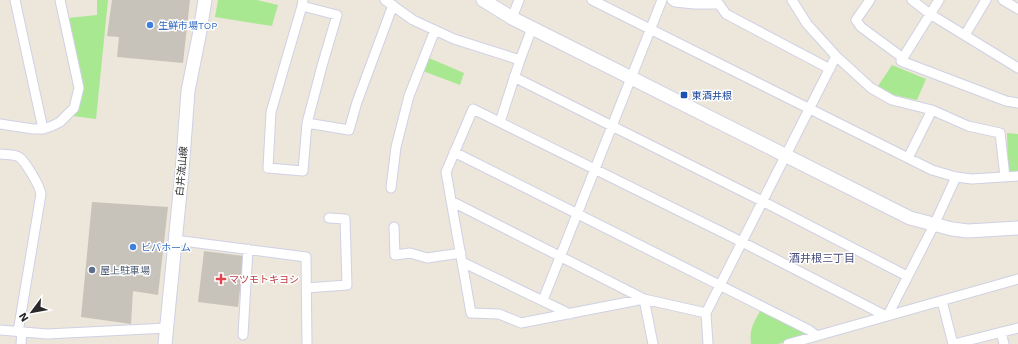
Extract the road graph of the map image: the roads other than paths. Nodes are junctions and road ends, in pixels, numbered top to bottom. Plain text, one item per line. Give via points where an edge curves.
1 (15, 0) edge
2 (60, 0) edge
3 (205, 0) edge
4 (483, 0) edge
5 (519, 0) edge
6 (592, 0) edge
7 (662, 0) edge
8 (672, 0) edge
9 (792, 0) edge
10 (870, 0) edge
11 (912, 0) edge
12 (940, 0) edge
13 (986, 0) edge
14 (1003, 0) edge
15 (723, 2) edge
16 (302, 3) edge
17 (389, 3) edge
18 (1018, 9) edge
19 (930, 14) junction
20 (512, 18) junction
21 (532, 28) junction
22 (649, 29) junction
23 (435, 30) junction
24 (965, 35) junction
25 (836, 56) junction
26 (903, 58) junction
27 (520, 60) junction
28 (1018, 68) edge
29 (830, 69) junction
30 (514, 76) junction
31 (631, 77) junction
32 (1018, 103) edge
33 (810, 109) junction
34 (932, 110) junction
35 (500, 122) junction
36 (307, 123) junction
37 (0, 124) edge
38 (612, 126) junction
39 (43, 129) junction
40 (454, 152) junction
41 (0, 154) edge
42 (785, 156) junction
43 (908, 158) junction
44 (594, 170) junction
45 (1018, 176) edge
46 (956, 177) junction
47 (1005, 177) junction
48 (391, 188) dead end
49 (451, 201) junction
50 (762, 201) junction
51 (577, 213) junction
52 (329, 218) dead end
53 (934, 225) junction
54 (394, 227) dead end
55 (1018, 228) edge
56 (175, 240) junction
57 (742, 242) junction
58 (248, 249) junction
59 (560, 256) junction
60 (462, 257) junction
61 (907, 276) junction
62 (1018, 279) edge
63 (721, 285) junction
64 (306, 288) junction
65 (644, 299) junction
66 (543, 300) junction
67 (942, 301) junction
68 (706, 312) junction
69 (570, 314) junction
70 (887, 315) junction
71 (167, 328) junction
72 (1018, 328) edge
73 (0, 330) edge
74 (20, 332) junction
75 (1001, 332) junction
76 (243, 335) dead end
77 (817, 336) junction
78 (21, 344) edge
79 (165, 344) edge
80 (307, 344) edge
81 (653, 344) edge
82 (708, 344) edge
83 (788, 344) edge
84 (954, 344) edge
85 (1004, 344) edge

1 - 39 street
2 - 39 street via 79,88 74,108 65,118
3 - 56 street, 白井流山線 via 188,91
4 - 20 street
5 - 20 street
6 - 22 street
7 - 22 street
8 - 15 street via 694,4
9 - 25 street via 807,24
10 - 26 street via 856,20 861,27
11 - 19 street
12 - 19 street
13 - 24 street
14 - 18 street
15 - 29 street via 726,14
16 - 36 street via 337,16
16 - 36 street via 271,112 268,168 303,171
17 - 23 street via 413,20
17 - 36 street via 349,130
19 - 24 street
19 - 26 street
20 - 21 street
21 - 27 street
21 - 31 street
22 - 31 street
22 - 33 street
23 - 27 street via 454,39
23 - 48 street via 409,96 396,146
24 - 28 street
25 - 29 street
25 - 34 street via 871,88 892,100
26 - 32 street via 901,61 1006,101
27 - 30 street
29 - 33 street
30 - 35 street
30 - 38 street
31 - 38 street
31 - 42 street
33 - 42 street
33 - 43 street
34 - 43 street
34 - 47 street via 968,126 1000,133
35 - 40 street via 473,109
35 - 44 street
37 - 39 street
38 - 44 street
38 - 50 street
40 - 49 street via 446,172
40 - 51 street
41 - 74 street via 20,158 38,184 41,194
42 - 50 street
42 - 53 street via 910,218
43 - 46 street via 932,170
44 - 51 street
44 - 57 street
45 - 47 street
46 - 47 street
46 - 53 street
49 - 59 street
49 - 60 street
50 - 57 street
50 - 61 street
51 - 59 street
51 - 63 street
52 - 64 street via 345,219 347,285
53 - 55 street via 968,231
53 - 61 street
54 - 60 street via 395,255 410,253 427,258
56 - 58 street
56 - 71 street, 白井流山線
57 - 63 street
57 - 70 street
58 - 64 street via 306,257
58 - 76 street
59 - 65 street
59 - 66 street
60 - 66 street
60 - 69 street via 471,313 499,314 521,323
61 - 70 street
62 - 67 street
63 - 68 street
63 - 77 street
64 - 80 street
65 - 68 street
65 - 69 street
65 - 81 street
66 - 69 street
67 - 70 street
67 - 84 street
68 - 82 street
70 - 77 street
71 - 74 street via 47,334
71 - 79 street, 白井流山線
72 - 75 street
73 - 74 street
74 - 78 street
75 - 84 street
75 - 85 street
77 - 83 street

